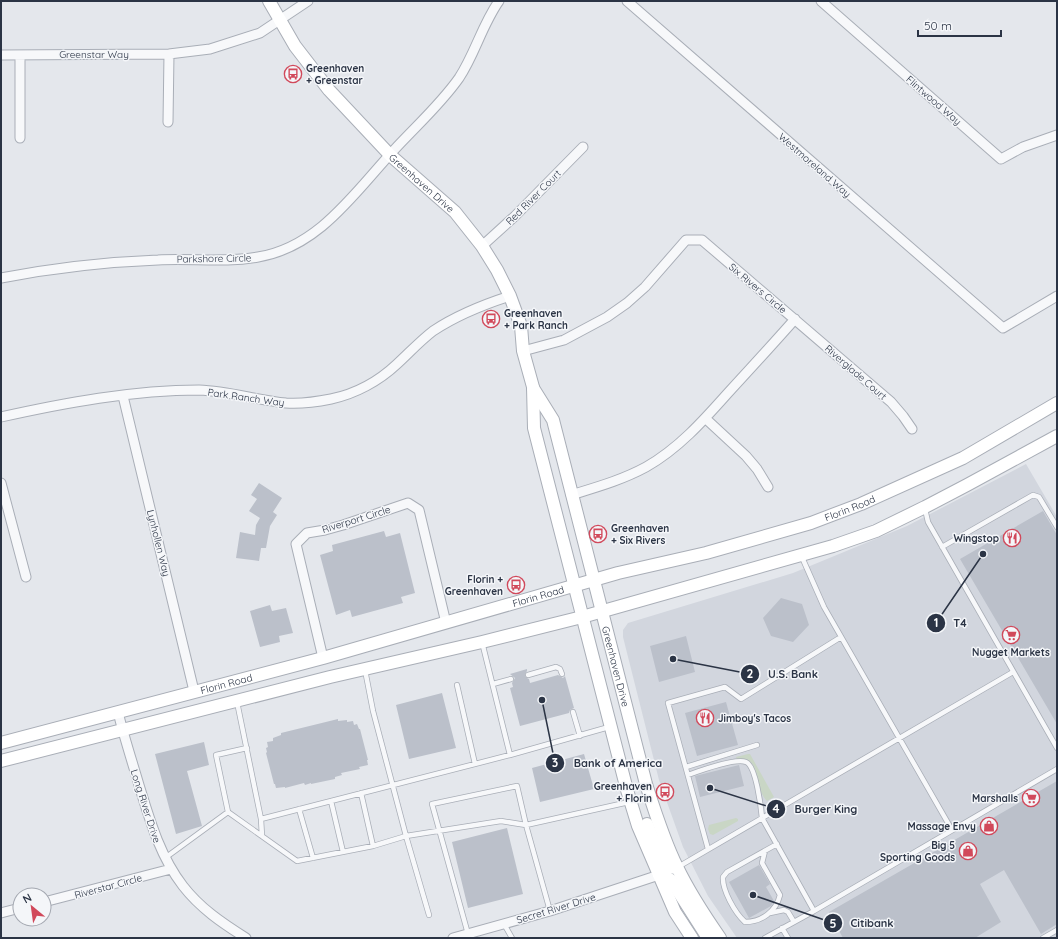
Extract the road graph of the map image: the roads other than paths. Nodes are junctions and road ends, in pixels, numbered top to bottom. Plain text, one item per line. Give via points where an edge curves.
1 (268, 1) edge
2 (308, 1) edge
3 (498, 1) edge
4 (627, 1) edge
5 (821, 1) edge
6 (280, 21) junction
7 (169, 54) junction
8 (1, 55) edge
9 (20, 55) junction
10 (168, 122) dead end
11 (1057, 135) edge
12 (20, 138) dead end
13 (583, 147) dead end
14 (390, 155) junction
15 (482, 246) junction
16 (1, 278) edge
17 (510, 296) junction
18 (1057, 296) edge
19 (796, 319) junction
20 (523, 351) junction
21 (533, 387) junction
22 (123, 396) junction
23 (1057, 403) edge
24 (1, 417) edge
25 (705, 418) junction
26 (912, 429) dead end
27 (1057, 436) edge
28 (1, 483) edge
29 (768, 487) dead end
30 (571, 495) junction
31 (925, 506) junction
32 (1057, 527) edge
33 (942, 547) junction
34 (800, 555) junction
35 (26, 577) dead end
36 (593, 580) junction
37 (574, 586) junction
38 (601, 612) junction
39 (582, 617) junction
40 (446, 623) junction
41 (841, 637) junction
42 (482, 642) junction
43 (323, 658) junction
44 (365, 669) junction
45 (1012, 672) junction
46 (562, 674) dead end
47 (528, 675) dead end
48 (511, 679) dead end
49 (493, 684) junction
50 (457, 685) dead end
51 (194, 691) junction
52 (237, 701) junction
53 (118, 712) junction
54 (573, 712) dead end
55 (611, 727) junction
56 (123, 730) junction
57 (580, 736) junction
58 (899, 738) junction
59 (1, 743) edge
60 (757, 745) dead end
61 (247, 748) junction
62 (1057, 748) edge
63 (510, 755) junction
64 (1, 761) edge
65 (475, 764) junction
66 (686, 767) junction
67 (1057, 770) edge
68 (688, 774) junction
69 (624, 778) junction
70 (392, 785) junction
71 (362, 793) junction
72 (331, 801) junction
73 (630, 801) junction
74 (299, 809) junction
75 (228, 812) junction
76 (762, 818) junction
77 (261, 819) junction
78 (526, 825) junction
79 (439, 830) junction
80 (952, 830) junction
81 (262, 836) junction
82 (406, 836) junction
83 (777, 844) junction
84 (374, 846) junction
85 (708, 849) junction
86 (765, 851) junction
87 (344, 852) junction
88 (165, 858) junction
89 (313, 858) junction
90 (677, 868) junction
91 (171, 869) junction
92 (659, 875) junction
93 (52, 900) edge
94 (12, 910) edge
95 (550, 911) junction
96 (814, 911) junction
97 (1, 913) edge
98 (770, 913) junction
99 (429, 915) dead end
100 (794, 922) junction
101 (504, 924) junction
102 (782, 928) junction
103 (1057, 930) edge
104 (468, 934) junction
105 (246, 938) edge
106 (453, 938) edge
107 (512, 938) edge
108 (692, 938) edge
109 (708, 938) edge
110 (720, 938) edge
111 (765, 938) edge
112 (788, 938) edge
113 (1043, 938) edge

1 - 6 main road, Greenhaven Drive
2 - 6 street, Greenstar Way
3 - 14 street, Parkshore Circle via 450,91
4 - 18 street, Westmoreland Way via 1003,328
5 - 11 street, Flintwood Way via 1001,159 1023,147
6 - 7 street, Greenstar Way via 260,33 234,42 210,49
6 - 14 main road, Greenhaven Drive via 311,69
7 - 9 street, Greenstar Way
7 - 10 street
8 - 9 street, Greenstar Way
9 - 12 street
13 - 15 street, Red River Court
14 - 15 main road, Greenhaven Drive via 455,212
14 - 16 street, Parkshore Circle via 322,226 298,243 276,252 242,259 177,259 84,265
15 - 17 main road, Greenhaven Drive
17 - 20 main road, Greenhaven Drive via 520,326
17 - 22 street, Park Ranch Way via 465,312 445,323 379,378 356,391 332,399 311,403 287,403 234,393 198,390
19 - 20 street, Six Rivers Circle via 702,240 686,240 645,287 607,317 564,340
19 - 25 street, Six Rivers Circle
19 - 26 street, Riverglade Court via 891,402
20 - 21 main road, Greenhaven Drive
21 - 30 main road, Greenhaven Drive via 552,420
21 - 37 main road, Greenhaven Drive via 534,428
22 - 24 street, Park Ranch Way
22 - 51 street, Lynhollen Way
23 - 36 main road, Florin Road via 963,458 862,504 767,536
25 - 29 street via 746,456
25 - 30 street, Six Rivers Circle via 668,453 646,467 612,482
27 - 31 main road, Florin Road
28 - 35 street
30 - 36 main road, Greenhaven Drive
31 - 33 lane via 928,522
31 - 34 main road, Florin Road via 876,530
32 - 33 lane via 1038,497 1033,495
33 - 45 lane
34 - 38 main road, Florin Road
34 - 41 lane
36 - 37 main road, Florin Road
36 - 38 main road, Greenhaven Drive
37 - 39 main road, Greenhaven Drive
37 - 40 main road, Florin Road
38 - 39 main road, Florin Road
38 - 90 main road, Greenhaven Drive via 646,784
39 - 42 main road, Florin Road
39 - 55 main road, Greenhaven Drive
40 - 43 main road, Florin Road
40 - 43 street, Riverport Circle via 419,510 408,503 343,525 307,533 296,544
41 - 58 lane
41 - 66 lane via 741,699 725,687 668,703
42 - 44 main road, Florin Road
42 - 49 lane
43 - 51 main road, Florin Road
44 - 52 main road, Florin Road
44 - 70 lane
45 - 58 lane
45 - 62 lane
46 - 47 lane via 556,667
48 - 49 lane
49 - 63 lane
50 - 65 lane
51 - 53 main road, Florin Road
52 - 56 main road, Florin Road
52 - 61 lane
53 - 56 street, Long River Drive
53 - 59 main road, Florin Road
54 - 57 lane
55 - 57 lane
55 - 69 main road, Greenhaven Drive
56 - 64 main road, Florin Road
56 - 88 street, Long River Drive via 152,829
57 - 63 lane
58 - 76 lane
58 - 80 lane
60 - 66 lane
61 - 75 lane via 216,755
61 - 77 lane
63 - 65 lane
65 - 70 lane
66 - 68 lane
67 - 80 lane
68 - 76 lane via 735,761 746,762 752,769
68 - 85 lane
69 - 73 main road, Greenhaven Drive
69 - 90 main road via 639,803 662,861 670,867
70 - 71 lane
70 - 82 lane
71 - 72 lane
71 - 84 lane
72 - 74 lane
72 - 87 lane
73 - 78 lane
73 - 92 main road, Greenhaven Drive
74 - 77 lane
74 - 89 lane
75 - 81 lane
75 - 88 lane
76 - 83 lane
76 - 85 lane
77 - 81 lane
78 - 79 lane via 501,821
78 - 79 lane via 517,786 432,804
78 - 95 lane
79 - 82 lane
79 - 104 lane
80 - 96 lane
81 - 89 lane via 297,862
82 - 84 lane
82 - 99 lane
83 - 86 lane
83 - 96 lane
84 - 87 lane
85 - 90 lane
86 - 98 lane via 762,862 780,896
86 - 98 lane via 727,872 722,883 745,922 752,922
87 - 89 lane
88 - 91 street, Long River Drive
90 - 110 main road, Greenhaven Drive
91 - 93 street, Riverstar Circle
91 - 105 street, Long River Drive via 198,903
92 - 95 street, Secret River Drive
92 - 108 main road, Greenhaven Drive via 675,912
92 - 109 main road via 671,880
94 - 97 street
95 - 101 street, Secret River Drive
96 - 100 lane
98 - 100 lane via 784,910
100 - 102 lane
101 - 104 street, Secret River Drive
101 - 107 lane
102 - 111 lane
102 - 112 lane
103 - 113 lane
104 - 106 street, Secret River Drive

